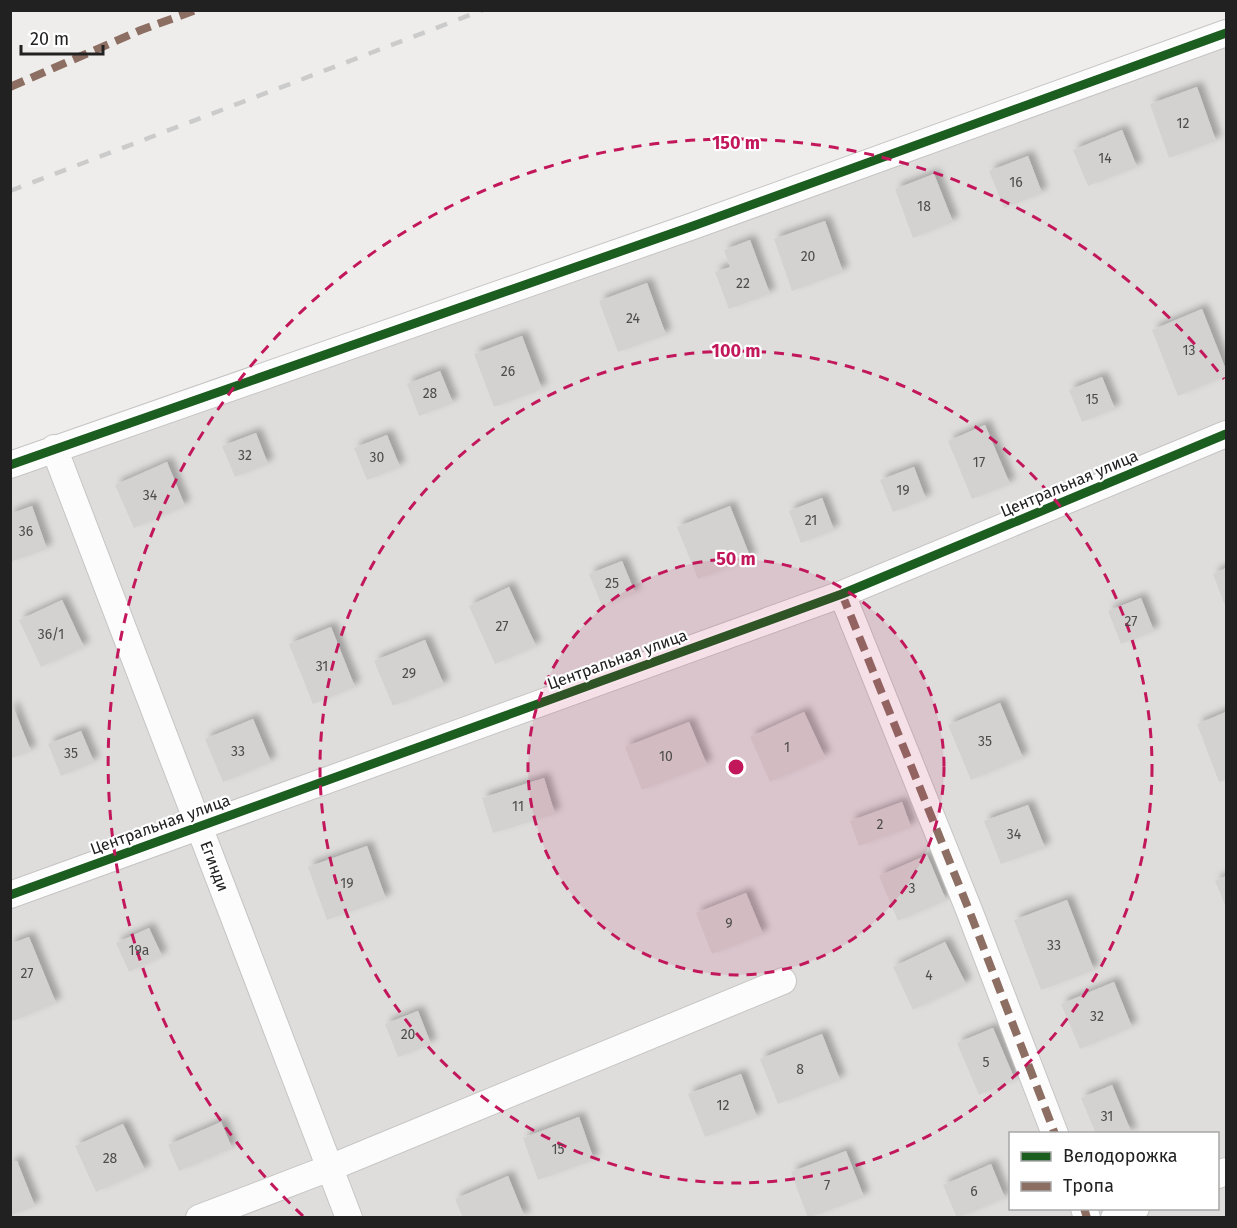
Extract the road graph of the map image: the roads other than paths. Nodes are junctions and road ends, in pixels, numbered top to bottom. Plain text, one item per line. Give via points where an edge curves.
1 (1227, 33) edge
2 (1227, 434) edge
3 (54, 448) junction
4 (10, 465) edge
5 (842, 594) junction
6 (200, 825) junction
7 (10, 895) edge
8 (783, 981) dead end
9 (1054, 1132) edge
10 (332, 1167) junction
11 (1134, 1210) edge
12 (199, 1218) edge
13 (350, 1218) edge
14 (1114, 1218) edge

1 - 3 street via 693,226
2 - 5 street, Центральная улица
3 - 4 street
3 - 6 street, Егинди
5 - 6 street, Центральная улица
5 - 9 street
6 - 7 street, Центральная улица
6 - 10 street, Егинди
8 - 10 street
10 - 12 street
10 - 13 street, Егинди
11 - 14 street

